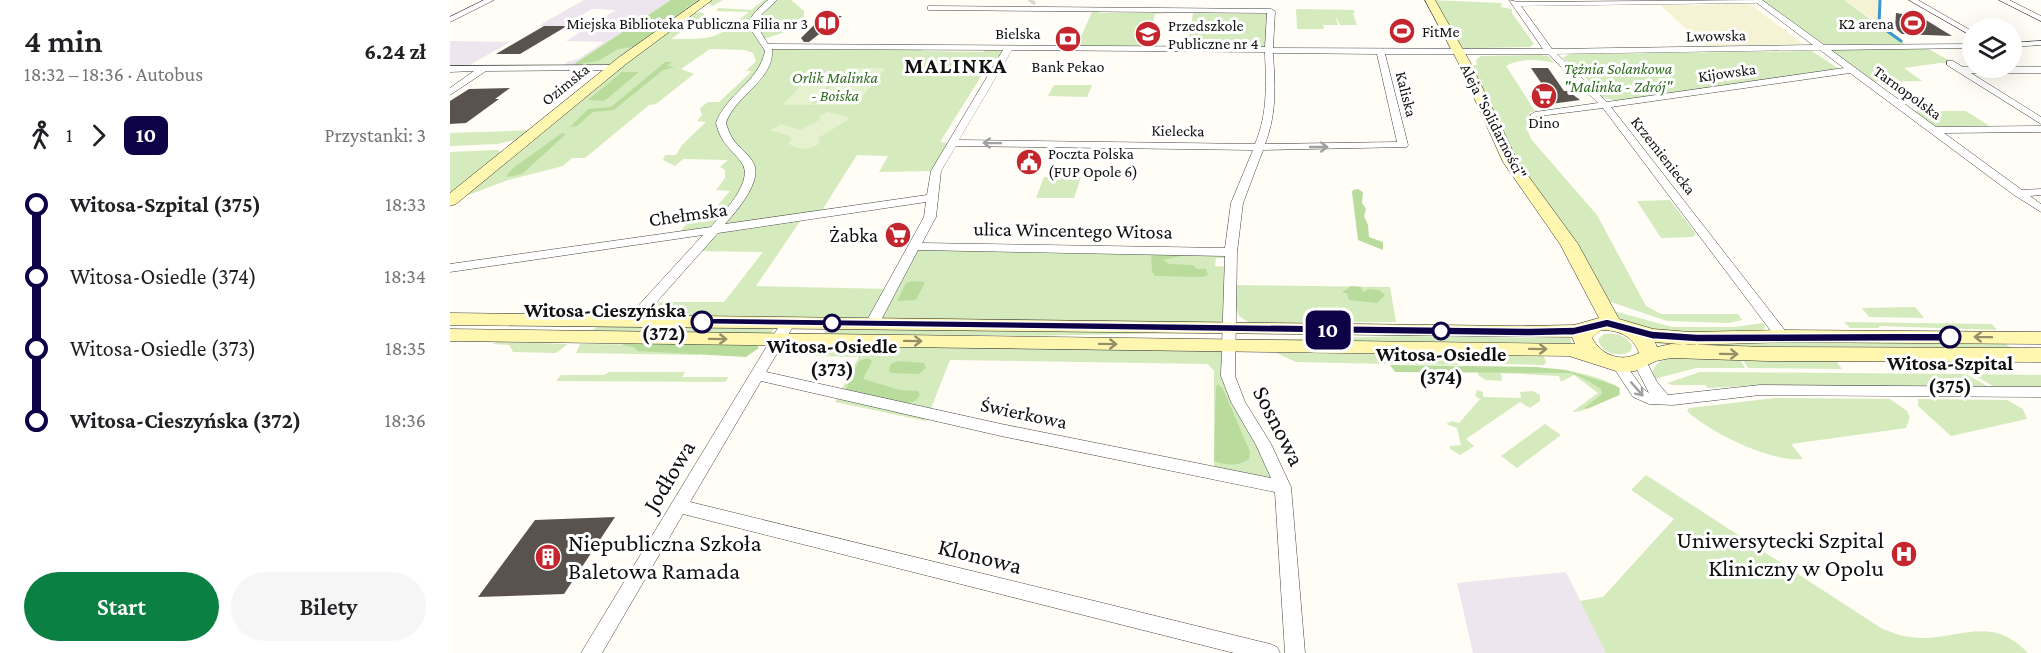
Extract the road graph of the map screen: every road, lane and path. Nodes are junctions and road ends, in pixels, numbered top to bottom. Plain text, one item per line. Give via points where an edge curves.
1 (490, 0) edge
2 (707, 0) edge
3 (773, 0) edge
4 (1186, 0) edge
5 (1431, 0) edge
6 (1913, 0) edge
7 (2003, 0) edge
8 (1758, 1) edge
9 (1514, 2) edge
10 (930, 8) dead end
11 (1184, 10) junction
12 (450, 20) edge
13 (2041, 20) edge
14 (1962, 28) edge
15 (2041, 43) edge
16 (2022, 44) edge
17 (767, 46) junction
18 (1962, 46) edge
19 (1009, 48) junction
20 (1820, 48) junction
21 (1269, 50) junction
22 (1380, 50) junction
23 (1550, 51) junction
24 (1459, 52) junction
25 (1950, 63) dead end
26 (614, 68) junction
27 (450, 69) edge
28 (484, 69) junction
29 (1852, 70) junction
30 (1962, 70) edge
31 (2022, 70) edge
32 (2041, 70) edge
33 (1974, 78) edge
34 (450, 92) edge
35 (1605, 105) junction
36 (1535, 115) dead end
37 (2041, 121) edge
38 (2041, 129) edge
39 (1935, 130) junction
40 (952, 143) junction
41 (1403, 145) joint
42 (1260, 146) junction
43 (2018, 192) junction
44 (2041, 192) edge
45 (932, 198) junction
46 (450, 201) edge
47 (2041, 209) edge
48 (714, 230) junction
49 (915, 246) junction
50 (1231, 252) junction
51 (450, 268) edge
52 (1582, 268) junction
53 (450, 319) edge
54 (518, 319) junction
55 (632, 321) junction
56 (872, 324) junction
57 (1612, 324) junction
58 (1587, 328) junction
59 (783, 331) junction
60 (1635, 331) junction
61 (450, 335) edge
62 (502, 336) junction
63 (1782, 336) junction
64 (1229, 337) junction
65 (2041, 338) edge
66 (1591, 354) junction
67 (2041, 355) edge
68 (1645, 359) junction
69 (1619, 365) junction
70 (758, 375) junction
71 (2041, 392) edge
72 (1663, 399) junction
73 (1283, 487) junction
74 (678, 506) junction
75 (591, 653) edge
76 (1270, 653) edge
77 (1295, 653) edge

1 - 12 street
2 - 26 street, Ozimska
3 - 17 street via 753,23 754,31
4 - 11 street
5 - 24 street, Aleja "Solidarności"
6 - 14 street
7 - 13 street
8 - 9 street
8 - 20 street, Tarnopolska
9 - 23 street, Krzemieniecka
10 - 11 street
11 - 21 street via 1271,11
15 - 16 street
17 - 19 street, Bielska
17 - 48 street via 769,57 765,67 722,117 723,136 746,159 750,174 743,195
18 - 20 street, Lwowska
19 - 21 street, Bielska
19 - 40 street
20 - 23 street, Lwowska
20 - 29 street, Tarnopolska
21 - 22 street, Bielska
21 - 42 street via 1271,100
22 - 24 street, Bielska
22 - 41 street, Kaliska
23 - 24 street, Lwowska
23 - 35 street, Krzemieniecka
24 - 52 street, Aleja "Solidarności" via 1511,162 1558,226
25 - 30 street
26 - 28 street
26 - 46 street, Ozimska
27 - 28 street
28 - 34 street
29 - 35 street, Kijowska
29 - 39 street, Tarnopolska
31 - 32 street
33 - 37 street
35 - 36 street, Kijowska
35 - 63 street, Krzemieniecka
38 - 39 street
39 - 43 street, Tarnopolska
42 -> 40 street, Kielecka
40 - 45 street via 936,171
42 -> 41 street, Kielecka
42 - 50 street via 1237,203
43 - 44 street
43 - 47 street, Tarnopolska
45 - 48 street, Chełmska
45 - 49 street via 930,217
48 - 51 street, Chełmska
48 - 55 street
49 - 50 street, ulica Wincentego Witosa
49 - 56 street
50 - 64 street
52 - 57 street, Aleja "Solidarności"
52 - 58 street, Aleja "Solidarności"
53 - 54 street
54 - 55 street
54 - 62 street
55 - 59 street
56 - 59 street
56 - 64 street
57 - 58 street
57 - 60 street
58 - 64 street
58 - 66 street, Aleja "Solidarności" via 1582,338
62 -> 59 street
59 -> 64 street
59 - 70 street, Jodłowa
60 - 63 street via 1697,338
60 - 68 street via 1647,344
61 - 62 street
65 -> 63 street
64 -> 66 street via 1569,349
64 - 73 street, Sosnowa via 1228,376
66 - 69 street
68 -> 67 street via 1680,351
68 - 69 street
68 - 72 street via 1652,385
69 -> 72 street via 1638,393 1648,399
70 - 73 street, Świerkowa via 1001,430
70 - 74 street, Jodłowa
71 - 72 street via 1760,390
73 - 77 street, Sosnowa
74 - 75 street, Jodłowa
74 - 76 street, Klonowa

